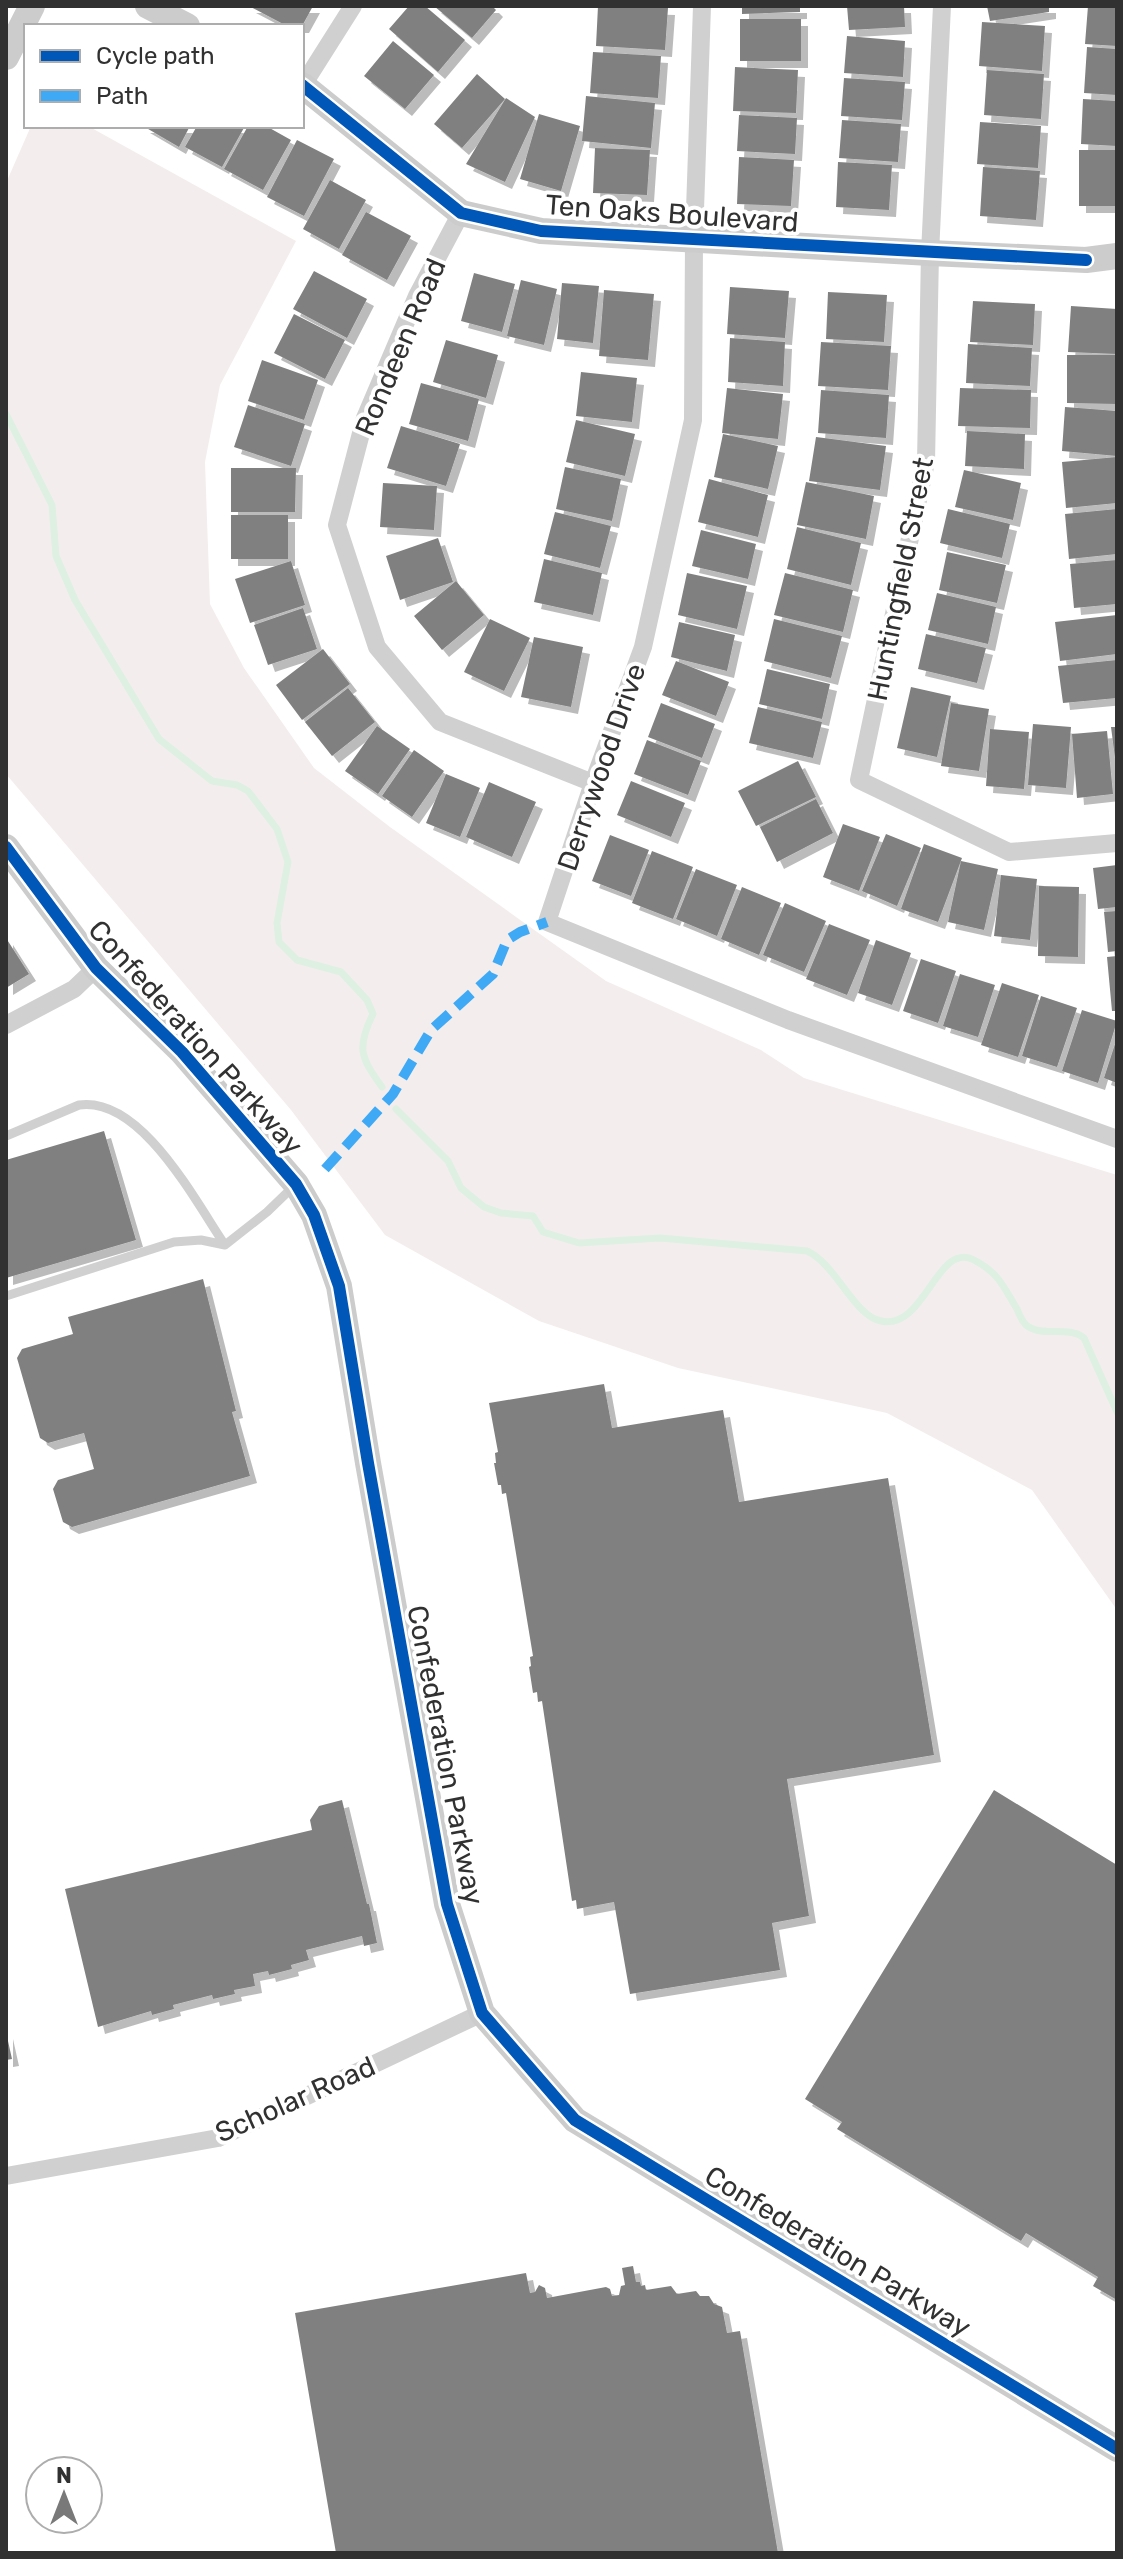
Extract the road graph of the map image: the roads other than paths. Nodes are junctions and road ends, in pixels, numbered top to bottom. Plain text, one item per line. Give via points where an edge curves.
1 (32, 6) edge
2 (148, 6) edge
3 (353, 6) edge
4 (702, 6) edge
5 (942, 6) edge
6 (183, 24) edge
7 (6, 57) edge
8 (304, 82) edge
9 (304, 87) edge
10 (461, 213) junction
11 (694, 239) junction
12 (930, 253) junction
13 (1117, 256) edge
14 (1086, 260) junction
15 (1117, 267) edge
16 (593, 783) junction
17 (1117, 843) edge
18 (6, 847) edge
19 (96, 968) junction
20 (6, 1025) edge
21 (6, 1136) edge
22 (1117, 1139) edge
23 (296, 1184) junction
24 (225, 1245) junction
25 (6, 1296) edge
26 (482, 2013) junction
27 (6, 2176) edge
28 (1117, 2449) edge

1 - 7 street
2 - 6 street
3 - 8 street
4 - 11 street, Derrywood Drive
5 - 12 street, Huntingfield Street
9 - 10 street, Ten Oaks Boulevard
10 - 11 street, Ten Oaks Boulevard via 541,231
10 - 16 street, Rondeen Road via 417,296 365,418 337,525 377,647 440,722
11 - 12 street, Ten Oaks Boulevard
11 - 16 street, Derrywood Drive via 693,420 643,647
12 - 14 street, Ten Oaks Boulevard
12 - 17 street, Huntingfield Street via 926,462 859,780 1009,852
13 - 14 street, Ten Oaks Boulevard
14 - 15 street, Ten Oaks Boulevard
16 - 22 street, Derrywood Drive via 547,922 788,1020
18 - 19 street, Confederation Parkway
19 - 20 street via 74,989
19 - 23 street, Confederation Parkway via 182,1052
21 - 24 lane via 79,1105 106,1106 146,1135
23 - 24 lane
23 - 26 street, Confederation Parkway via 314,1215 339,1286 447,1904
24 - 25 lane via 174,1242
26 - 27 street, Scholar Road via 218,2138
26 - 28 street, Confederation Parkway via 575,2120

